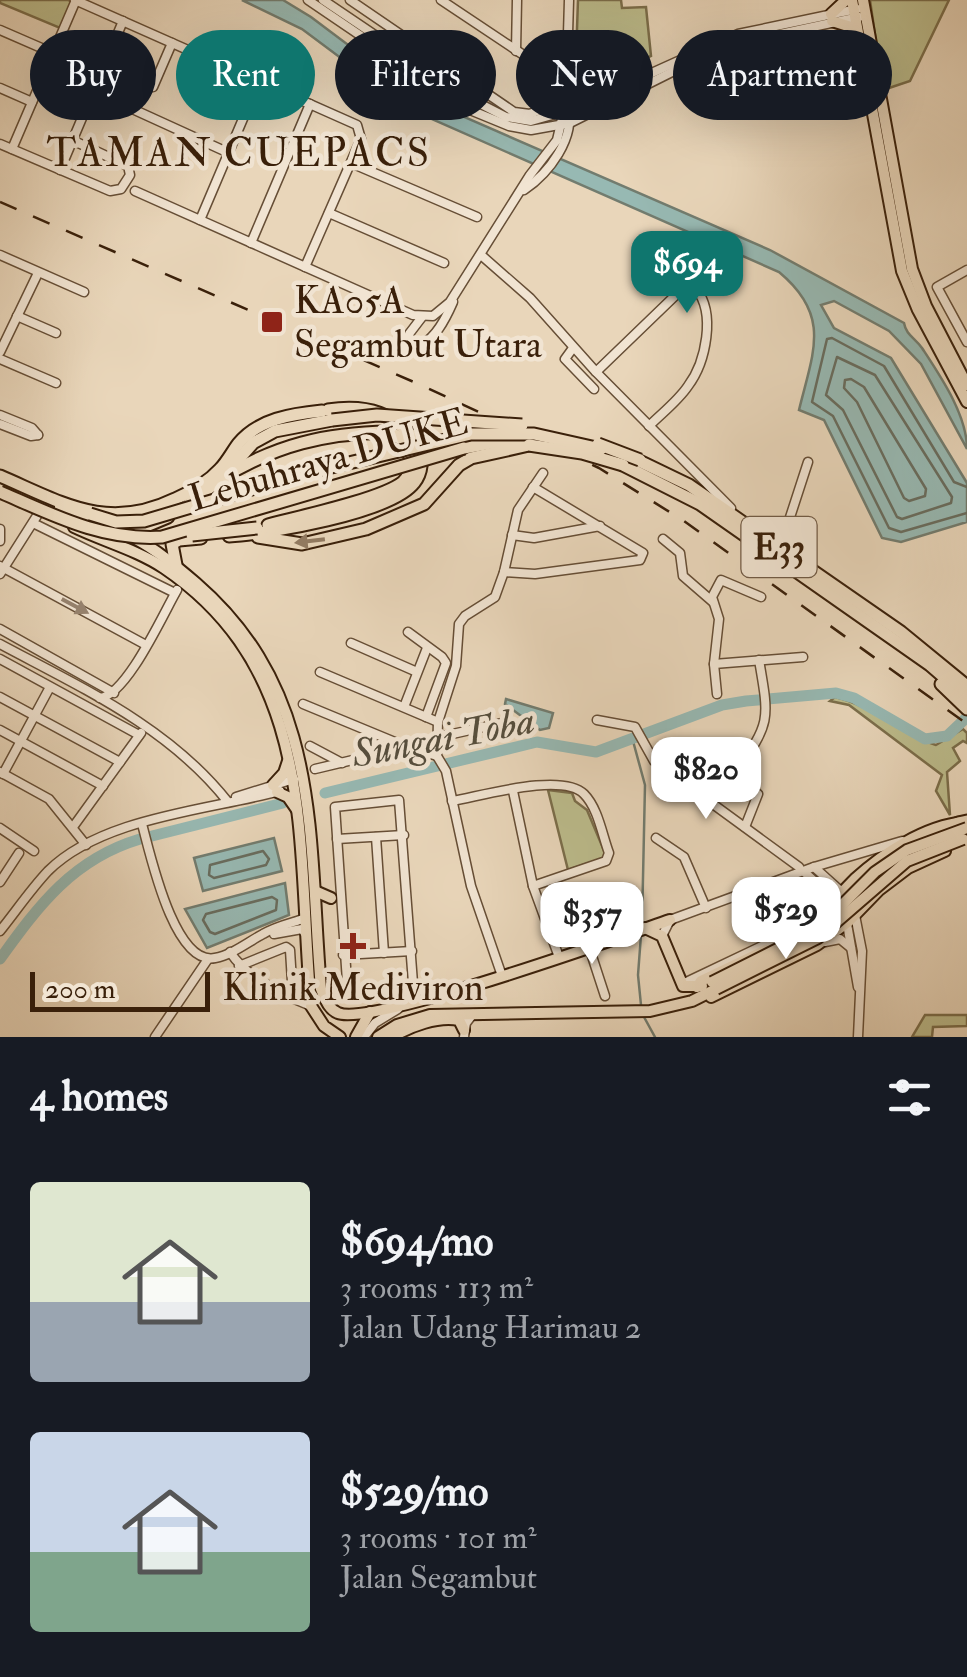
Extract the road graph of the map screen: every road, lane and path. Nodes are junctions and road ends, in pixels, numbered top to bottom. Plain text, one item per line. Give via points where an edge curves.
1 (76, 0) edge
2 (308, 0) edge
3 (322, 0) edge
4 (350, 0) edge
5 (440, 0) edge
6 (517, 0) edge
7 (569, 0) edge
8 (465, 3) dead end
9 (858, 7) edge
10 (460, 13) junction
11 (832, 18) junction
12 (123, 21) junction
13 (0, 30) edge
14 (62, 30) edge
15 (119, 30) edge
16 (367, 30) edge
17 (394, 30) edge
18 (516, 30) edge
19 (568, 30) edge
20 (853, 30) edge
21 (30, 43) edge
22 (172, 43) junction
23 (176, 45) edge
24 (516, 52) edge
25 (653, 73) edge
26 (156, 80) edge
27 (0, 88) edge
28 (30, 101) edge
29 (315, 106) edge
30 (30, 107) edge
31 (80, 120) edge
32 (155, 120) edge
33 (243, 120) edge
34 (303, 120) edge
35 (566, 120) edge
36 (875, 120) edge
37 (566, 124) junction
38 (72, 140) junction
39 (0, 144) edge
40 (12, 149) junction
41 (229, 153) junction
42 (351, 163) junction
43 (60, 170) junction
44 (135, 191) dead end
45 (329, 213) junction
46 (477, 217) dead end
47 (200, 220) junction
48 (251, 243) junction
49 (0, 254) edge
50 (481, 255) junction
51 (444, 263) dead end
52 (305, 267) junction
53 (967, 270) edge
54 (38, 272) junction
55 (459, 289) junction
56 (84, 292) dead end
57 (18, 316) junction
58 (433, 316) junction
59 (422, 317) junction
60 (436, 330) junction
61 (56, 332) dead end
62 (967, 342) edge
63 (573, 348) junction
64 (0, 356) edge
65 (596, 372) junction
66 (56, 384) dead end
67 (967, 385) edge
68 (594, 389) dead end
69 (967, 402) edge
70 (0, 415) edge
71 (0, 424) edge
72 (649, 426) junction
73 (529, 445) junction
74 (640, 460) junction
75 (808, 462) dead end
76 (543, 473) dead end
77 (0, 478) edge
78 (222, 478) junction
79 (534, 487) junction
80 (0, 493) edge
81 (185, 507) junction
82 (40, 512) junction
83 (95, 519) junction
84 (33, 523) junction
85 (600, 526) junction
86 (255, 532) junction
87 (512, 535) junction
88 (162, 537) junction
89 (188, 539) junction
90 (663, 539) dead end
91 (781, 545) junction
92 (176, 565) junction
93 (1, 570) edge
94 (504, 572) junction
95 (182, 582) junction
96 (175, 594) junction
97 (761, 597) dead end
98 (712, 602) junction
99 (0, 629) edge
100 (408, 632) dead end
101 (909, 636) dead end
102 (351, 643) dead end
103 (0, 644) edge
104 (146, 644) junction
105 (426, 648) junction
106 (912, 652) junction
107 (804, 656) dead end
108 (0, 660) edge
109 (758, 660) junction
110 (452, 664) junction
111 (714, 664) junction
112 (320, 672) dead end
113 (417, 672) junction
114 (125, 681) junction
115 (967, 686) edge
116 (50, 687) junction
117 (114, 693) junction
118 (717, 694) dead end
119 (0, 697) edge
120 (967, 697) edge
121 (100, 698) junction
122 (303, 704) dead end
123 (404, 707) junction
124 (967, 708) edge
125 (123, 711) junction
126 (34, 716) junction
127 (426, 717) junction
128 (597, 720) dead end
129 (438, 722) junction
130 (506, 722) dead end
131 (146, 725) junction
132 (0, 730) edge
133 (139, 735) junction
134 (439, 737) junction
135 (20, 742) junction
136 (310, 746) dead end
137 (407, 748) junction
138 (438, 757) junction
139 (288, 759) junction
140 (120, 762) junction
141 (719, 762) dead end
142 (342, 763) junction
143 (316, 770) dead end
144 (1, 773) edge
145 (735, 774) junction
146 (299, 783) junction
147 (102, 786) junction
148 (275, 789) junction
149 (512, 791) junction
150 (226, 801) junction
151 (452, 801) junction
152 (299, 816) junction
153 (142, 824) junction
154 (74, 827) junction
155 (745, 827) junction
156 (965, 827) edge
157 (0, 828) edge
158 (404, 835) junction
159 (376, 837) junction
160 (656, 838) dead end
161 (337, 839) junction
162 (86, 846) junction
163 (34, 852) dead end
164 (19, 853) dead end
165 (302, 865) junction
166 (806, 869) junction
167 (0, 882) edge
168 (533, 886) junction
169 (842, 893) junction
170 (336, 898) junction
171 (314, 900) junction
172 (706, 908) junction
173 (856, 914) junction
174 (306, 918) junction
175 (670, 920) junction
176 (646, 928) junction
177 (0, 931) edge
178 (790, 935) junction
179 (260, 936) junction
180 (662, 936) junction
181 (308, 937) junction
182 (590, 947) junction
183 (814, 947) junction
184 (412, 951) junction
185 (230, 952) junction
186 (384, 952) junction
187 (195, 953) junction
188 (343, 955) junction
189 (559, 957) junction
190 (855, 957) junction
191 (208, 958) junction
192 (239, 966) junction
193 (502, 976) junction
194 (196, 977) junction
195 (683, 985) junction
196 (714, 985) junction
197 (468, 986) junction
198 (697, 987) junction
199 (859, 990) junction
200 (605, 996) dead end
201 (293, 998) junction
202 (417, 1001) junction
203 (692, 1001) junction
204 (311, 1006) junction
205 (674, 1006) junction
206 (370, 1012) junction
207 (473, 1012) junction
208 (463, 1035) edge
209 (337, 1036) edge
210 (155, 1037) edge
211 (360, 1037) edge
212 (378, 1037) edge
213 (392, 1037) edge
214 (858, 1037) edge

1 - 12 street
1 - 14 street
2 - 37 street via 470,110 522,130
3 - 16 street
4 - 17 street
5 - 10 street
6 - 18 street
7 - 19 street
8 - 10 street
9 - 11 main road
9 - 11 street
9 - 67 main road via 912,269
10 - 24 street
11 - 20 main road
11 - 25 street via 738,34
11 - 37 street via 722,50
12 - 15 street
12 - 22 street
13 - 21 street
22 - 23 street
22 - 26 street
27 - 28 street
29 - 42 street via 362,131
30 - 40 street
31 - 38 street
32 - 41 street
33 - 41 street
34 - 48 street
35 - 37 street
36 - 69 main road via 902,271
37 - 50 street via 561,142
38 - 43 street
38 - 43 street via 128,166 130,175 110,192
39 - 40 street
40 - 43 street
41 - 47 street
42 - 45 street
42 - 46 street
44 - 47 street
45 - 51 street
45 - 52 street
47 - 48 street
48 - 52 street
49 - 54 street
50 - 55 street
50 - 63 street
52 - 59 street
53 - 62 street via 938,288
54 - 56 street
54 - 57 street
55 - 58 street
55 - 60 street
57 - 61 street
57 - 64 street
58 - 59 street
58 - 60 street
59 - 60 street via 409,334 413,345 425,345
63 - 65 street
63 - 68 street via 565,359
64 - 66 street
65 - 72 street
65 - 72 street via 680,290 696,289 705,299 705,346 690,385
70 - 71 street via 38,435
72 - 91 street via 732,510
73 -> 86 highway via 471,458 424,504 366,529 302,544
73 - 88 highway, Lebuhraya DUKE / E33, bridge via 464,448
73 - 106 highway, Lebuhraya DUKE / E33, bridge via 612,461 681,492
74 - 78 highway, bridge via 526,425 377,415 275,430 253,443
74 - 83 highway, Lebuhraya DUKE / E33, bridge via 534,434 471,434 144,521
74 - 115 highway, Lebuhraya DUKE / E33 via 689,485 901,632
75 - 91 street
76 - 79 street
77 - 83 highway, Lebuhraya DUKE / E33
78 - 81 highway
78 - 86 highway via 260,456 310,440 388,432 408,446 412,464 402,482
79 - 85 street
79 - 87 street
80 - 82 main road
80 - 88 highway, Lebuhraya DUKE / E33, bridge via 104,534
81 - 83 highway via 144,527
81 - 89 highway via 173,527
82 - 84 street
82 - 95 main road via 157,564
83 - 86 highway, bridge via 165,504 213,476 258,426 278,418 363,408 400,423 420,446 421,471 402,494 355,512
83 - 92 main road
84 - 93 street
84 - 96 street
85 - 87 street via 534,538
85 - 94 street via 643,553 640,560
86 - 88 highway, bridge
86 - 89 highway
87 - 94 street
89 - 92 highway via 172,544
90 - 98 street via 680,553 683,576
91 - 101 street
92 - 146 main road via 236,622 263,660 281,699
93 -> 104 street
94 - 110 street via 496,597 459,624
95 - 96 street
95 - 139 main road via 250,655 270,695
96 - 104 street
97 - 98 street via 721,580
98 - 111 street via 720,633
99 - 117 street
100 - 105 street
102 - 113 street
103 - 121 street
104 - 114 street
105 - 110 street
105 - 113 street
106 - 120 highway, Lebuhraya DUKE / E33
106 - 124 highway, E33
107 - 109 street
108 - 116 street
109 - 111 street
109 - 145 street via 764,730
110 - 127 street
110 - 129 street
111 - 118 street
112 - 123 street
113 - 123 street
114 - 117 street
114 - 125 street
116 - 126 street
116 - 133 street
117 - 121 street
119 - 126 street
121 - 125 street
122 - 137 street
123 - 127 street
125 - 131 street
126 - 135 street
126 - 140 street
127 - 129 street
128 - 155 street via 635,727 654,760
129 - 134 street
130 - 134 street
131 - 133 street
131 - 150 street
132 - 135 street
133 - 140 street
134 - 138 street
135 - 144 street
135 - 147 street
136 - 142 street
137 - 138 street
137 - 142 street
138 - 151 street
139 - 146 main road
139 - 148 main road
140 - 147 street
141 - 145 street
142 - 143 street
144 - 154 street via 49,799
145 - 155 street via 758,794
146 - 148 street
146 - 152 main road
146 - 171 main road
147 - 154 street
148 - 150 street
148 - 152 main road
149 - 151 street
149 - 168 street
149 - 168 street via 557,783 581,790 609,852 606,860
150 - 153 street
151 - 193 street via 470,886
152 - 165 main road
153 - 162 street
153 - 187 street via 168,909
154 - 162 street
155 - 166 street
156 - 166 street via 943,822
156 - 169 main road, bridge via 910,841
156 - 173 main road, bridge
156 - 196 main road, bridge via 907,850 808,933
157 - 163 street
158 - 159 street
158 - 161 street via 401,802 384,801 338,805
158 - 184 street
159 - 161 street
159 - 186 street
160 - 172 street via 684,857
161 - 170 street
162 - 177 street via 48,872
164 - 167 street
165 - 171 main road
165 - 174 main road
166 - 169 street
166 - 172 street
168 - 189 street
169 - 173 street
169 - 173 main road
169 - 178 main road via 818,919
170 - 171 main road
170 - 188 street
171 - 181 main road
171 - 206 main road via 326,1002 338,1013
172 - 175 street
173 - 183 main road
173 - 190 street
173 - 199 street
174 - 179 street
174 - 181 main road
175 - 176 main road
175 - 180 street
176 - 180 main road
176 - 182 main road
178 - 183 main road via 816,930
178 - 195 street
178 - 198 main road
179 - 181 street via 302,929
179 - 185 street
180 - 195 main road
181 - 204 main road
182 - 189 main road
182 - 200 street
183 - 190 street via 845,940
183 - 203 main road
184 - 186 street
184 - 188 street via 410,988 350,997
185 - 191 street
185 - 192 street
186 - 188 street
187 - 191 street
187 - 194 street
189 - 193 main road
190 - 199 street
191 - 194 street
192 - 201 street
192 - 201 street via 286,947
193 - 197 main road
194 - 210 street
195 - 198 main road
195 - 205 main road
196 - 198 main road
196 - 203 main road
197 - 202 main road
197 - 207 main road via 463,998
199 - 214 street
201 - 204 street
202 - 206 main road
202 - 211 street
203 - 205 main road
204 - 209 main road
205 - 207 main road
206 - 211 main road via 357,1030
207 - 208 street
207 - 212 main road via 411,1019
208 - 213 main road via 460,1020 452,1018

